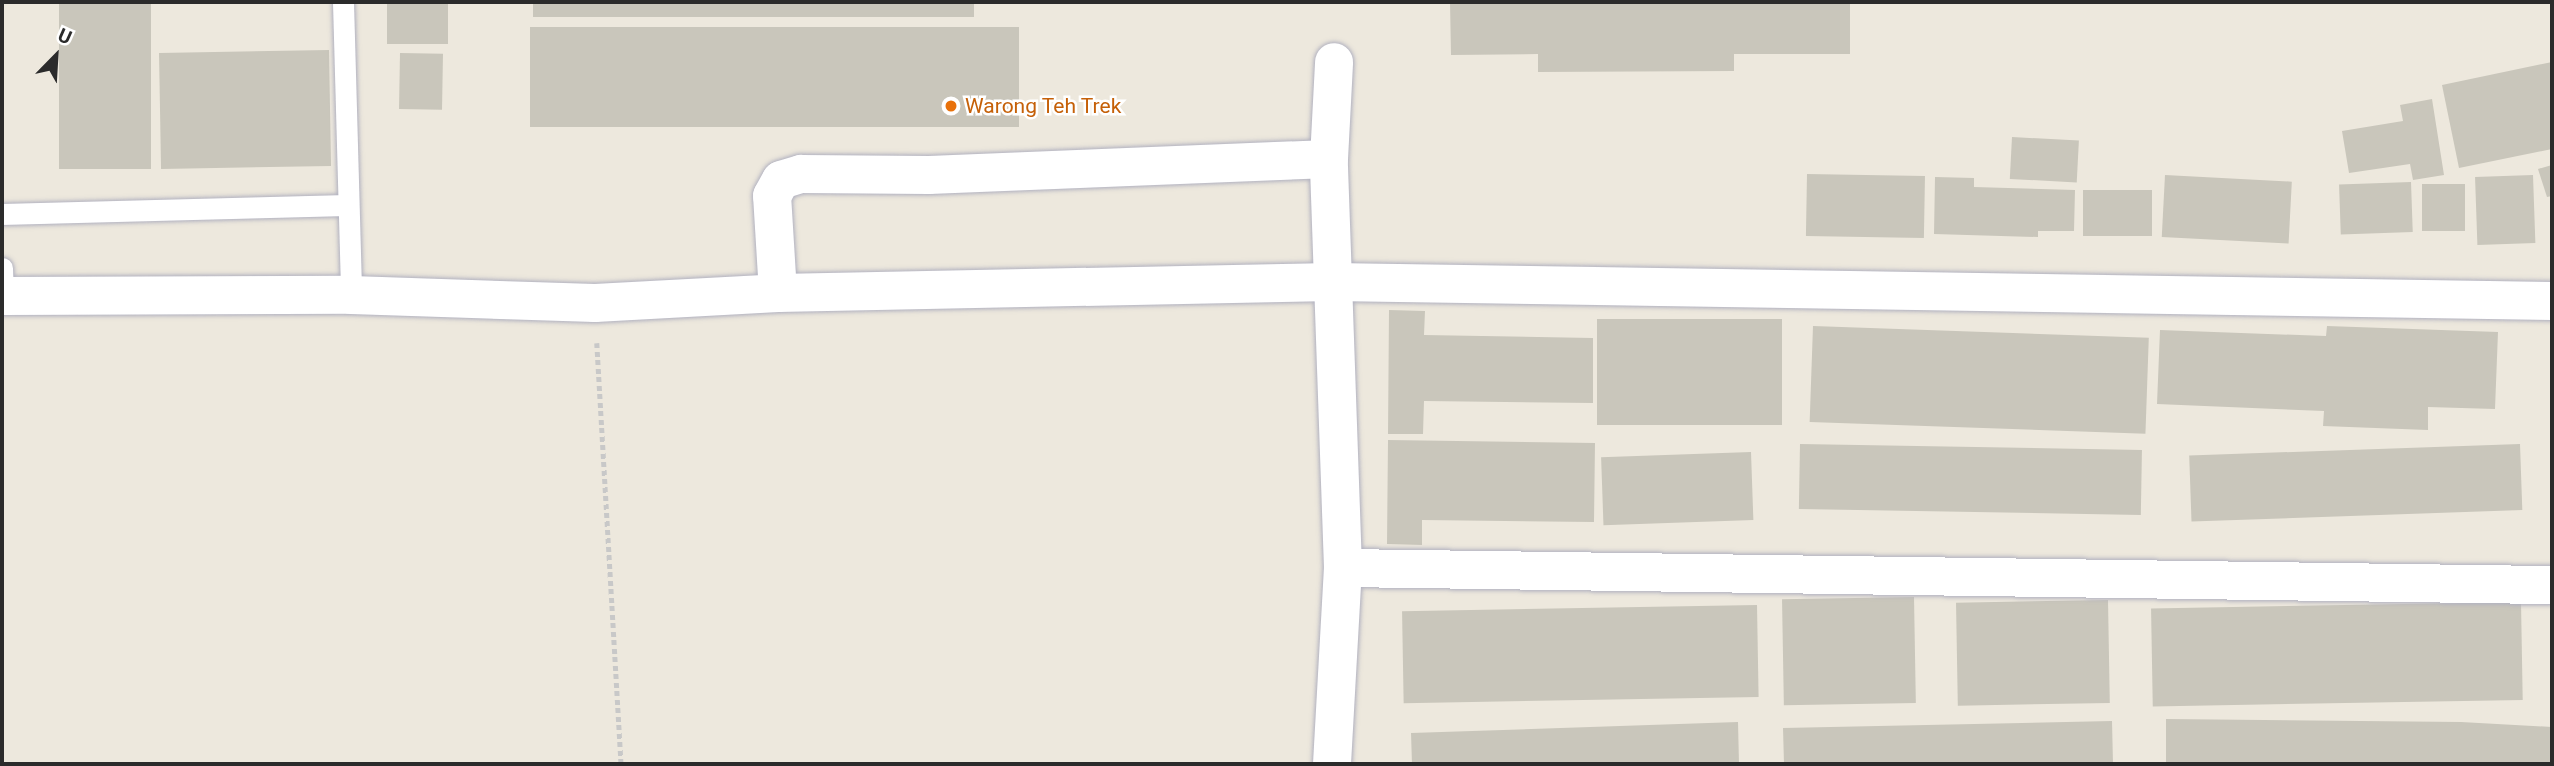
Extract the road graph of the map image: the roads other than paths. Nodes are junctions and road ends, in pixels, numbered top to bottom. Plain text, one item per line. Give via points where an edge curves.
1 (343, 2) edge
2 (1334, 62) dead end
3 (1329, 159) junction
4 (346, 205) junction
5 (2, 214) edge
6 (1332, 282) junction
7 (2, 286) edge
8 (778, 293) junction
9 (351, 295) junction
10 (2552, 301) edge
11 (1343, 568) junction
12 (2552, 585) edge
13 (1332, 764) edge

1 - 4 lane
2 - 3 street
3 - 6 street
3 - 8 street via 929,175 801,174 781,180 772,196
4 - 5 lane
4 - 9 lane
6 - 8 street
6 - 10 street
6 - 11 street
7 - 9 street
8 - 9 street via 595,303
11 - 12 street
11 - 13 street

